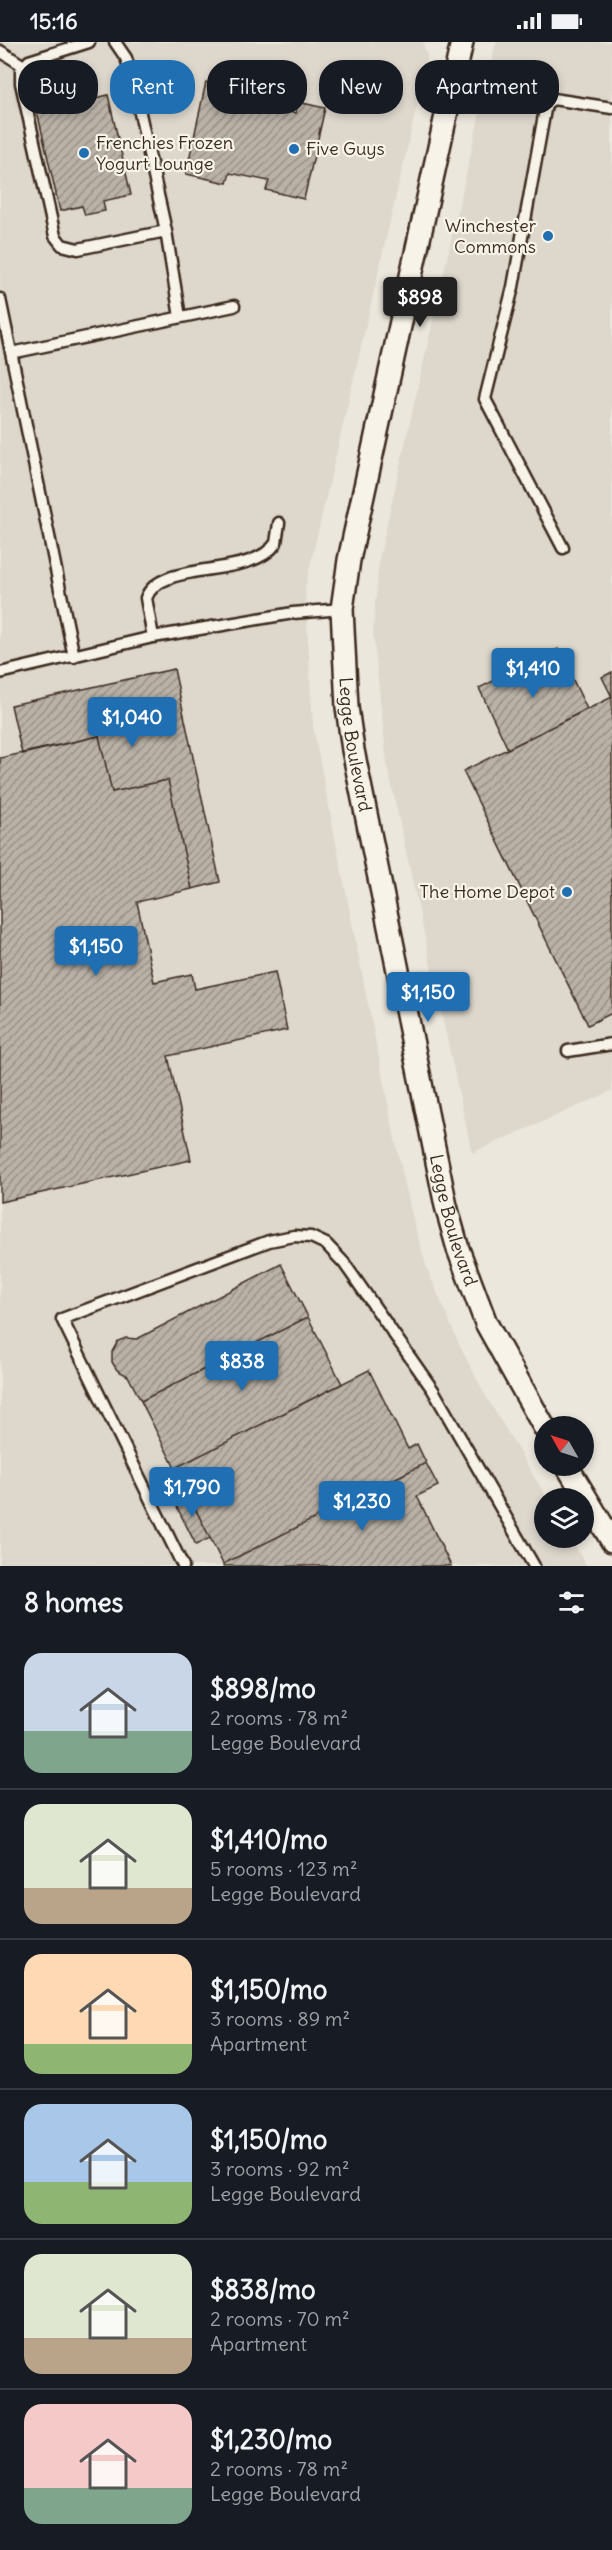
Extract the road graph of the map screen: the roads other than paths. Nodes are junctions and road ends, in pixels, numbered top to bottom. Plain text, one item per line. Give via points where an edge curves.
1 (89, 42) edge
2 (115, 42) edge
3 (462, 42) edge
4 (0, 51) edge
5 (32, 60) edge
6 (18, 62) edge
7 (612, 108) edge
8 (28, 114) edge
9 (166, 231) junction
10 (0, 299) edge
11 (234, 306) dead end
12 (180, 317) junction
13 (11, 353) junction
14 (279, 523) dead end
15 (563, 548) dead end
16 (342, 609) junction
17 (153, 637) junction
18 (74, 657) junction
19 (0, 673) edge
20 (612, 1044) edge
21 (568, 1051) dead end
22 (538, 1416) edge
23 (573, 1476) edge
24 (612, 1541) edge
25 (183, 1566) edge
26 (534, 1566) edge

1 - 5 lane
2 - 9 lane via 132,77
3 - 16 street, Legge Boulevard via 358,513
4 - 6 lane
7 - 15 lane via 553,99 546,104 513,287 485,399
8 - 9 lane via 58,241 66,247 84,249
9 - 12 lane
10 - 13 lane
11 - 12 lane
12 - 13 lane
13 - 18 lane
14 - 17 lane via 276,543 258,560 169,578 154,585 146,598
16 - 17 lane
16 - 22 street, Legge Boulevard via 353,750 446,1206 486,1323
17 - 18 lane
18 - 19 lane
20 - 21 lane
23 - 24 street
25 - 26 lane via 62,1319 270,1241 301,1236 326,1244 357,1282 433,1390

